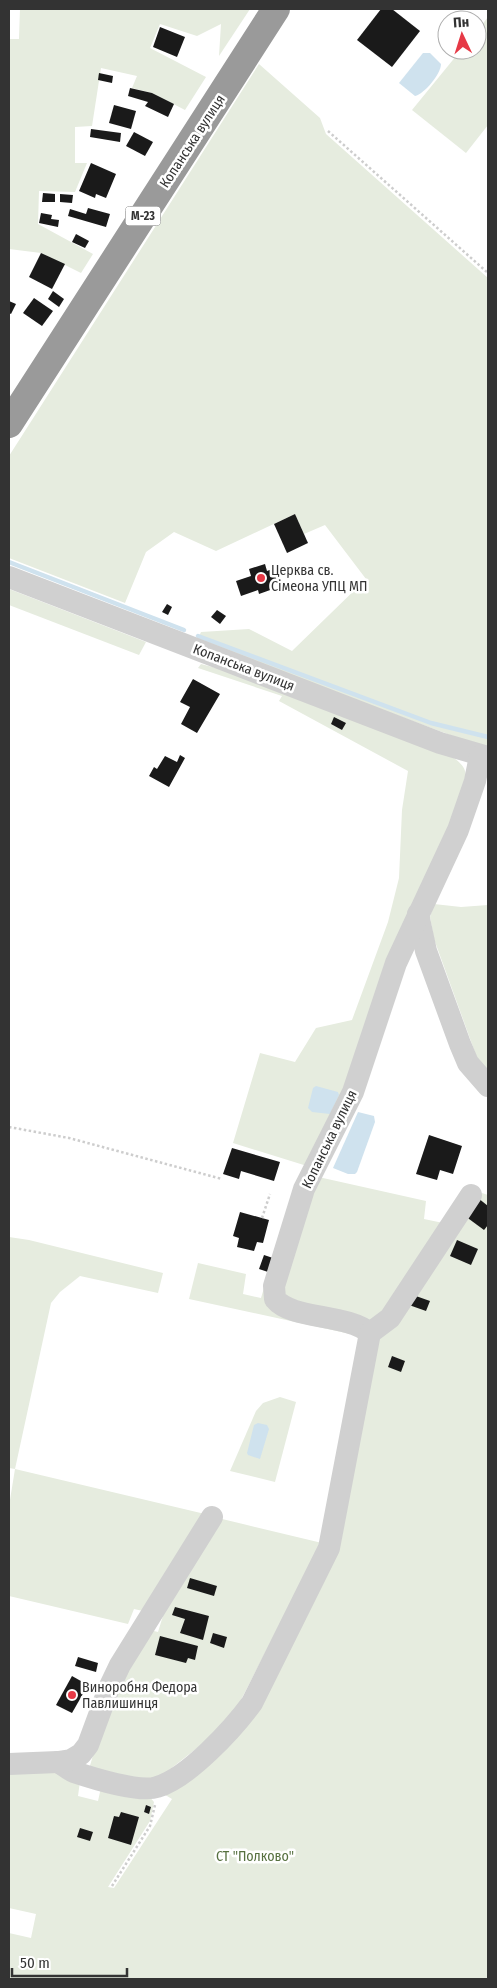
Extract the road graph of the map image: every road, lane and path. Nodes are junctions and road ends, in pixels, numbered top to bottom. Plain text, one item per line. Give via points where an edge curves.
1 (276, 9) edge
2 (328, 131) dead end
3 (488, 273) edge
4 (9, 424) edge
5 (9, 577) edge
6 (484, 757) edge
7 (418, 914) junction
8 (488, 1086) edge
9 (9, 1127) edge
10 (222, 1179) dead end
11 (270, 1194) dead end
12 (471, 1195) dead end
13 (262, 1218) dead end
14 (370, 1333) junction
15 (212, 1517) dead end
16 (58, 1762) junction
17 (9, 1764) edge
18 (151, 1788) junction
19 (112, 1886) dead end

1 - 4 highway, Копанська вулиця / М-23
2 - 3 path
5 - 6 street, Копанська вулиця via 440,744
6 - 7 street, Копанська вулиця via 458,830
7 - 8 street via 426,951 460,1044 468,1063
7 - 14 street, Копанська вулиця via 394,969 353,1092 304,1189 274,1286 275,1300 284,1307 350,1323
9 - 10 path via 69,1138
11 - 13 path
12 - 14 street via 390,1318
14 - 18 street via 329,1548 252,1704 240,1720 181,1775
15 - 16 street via 120,1666 88,1745 81,1754
16 - 17 street
16 - 18 street via 73,1772 132,1787
18 - 19 path via 156,1802 152,1821

